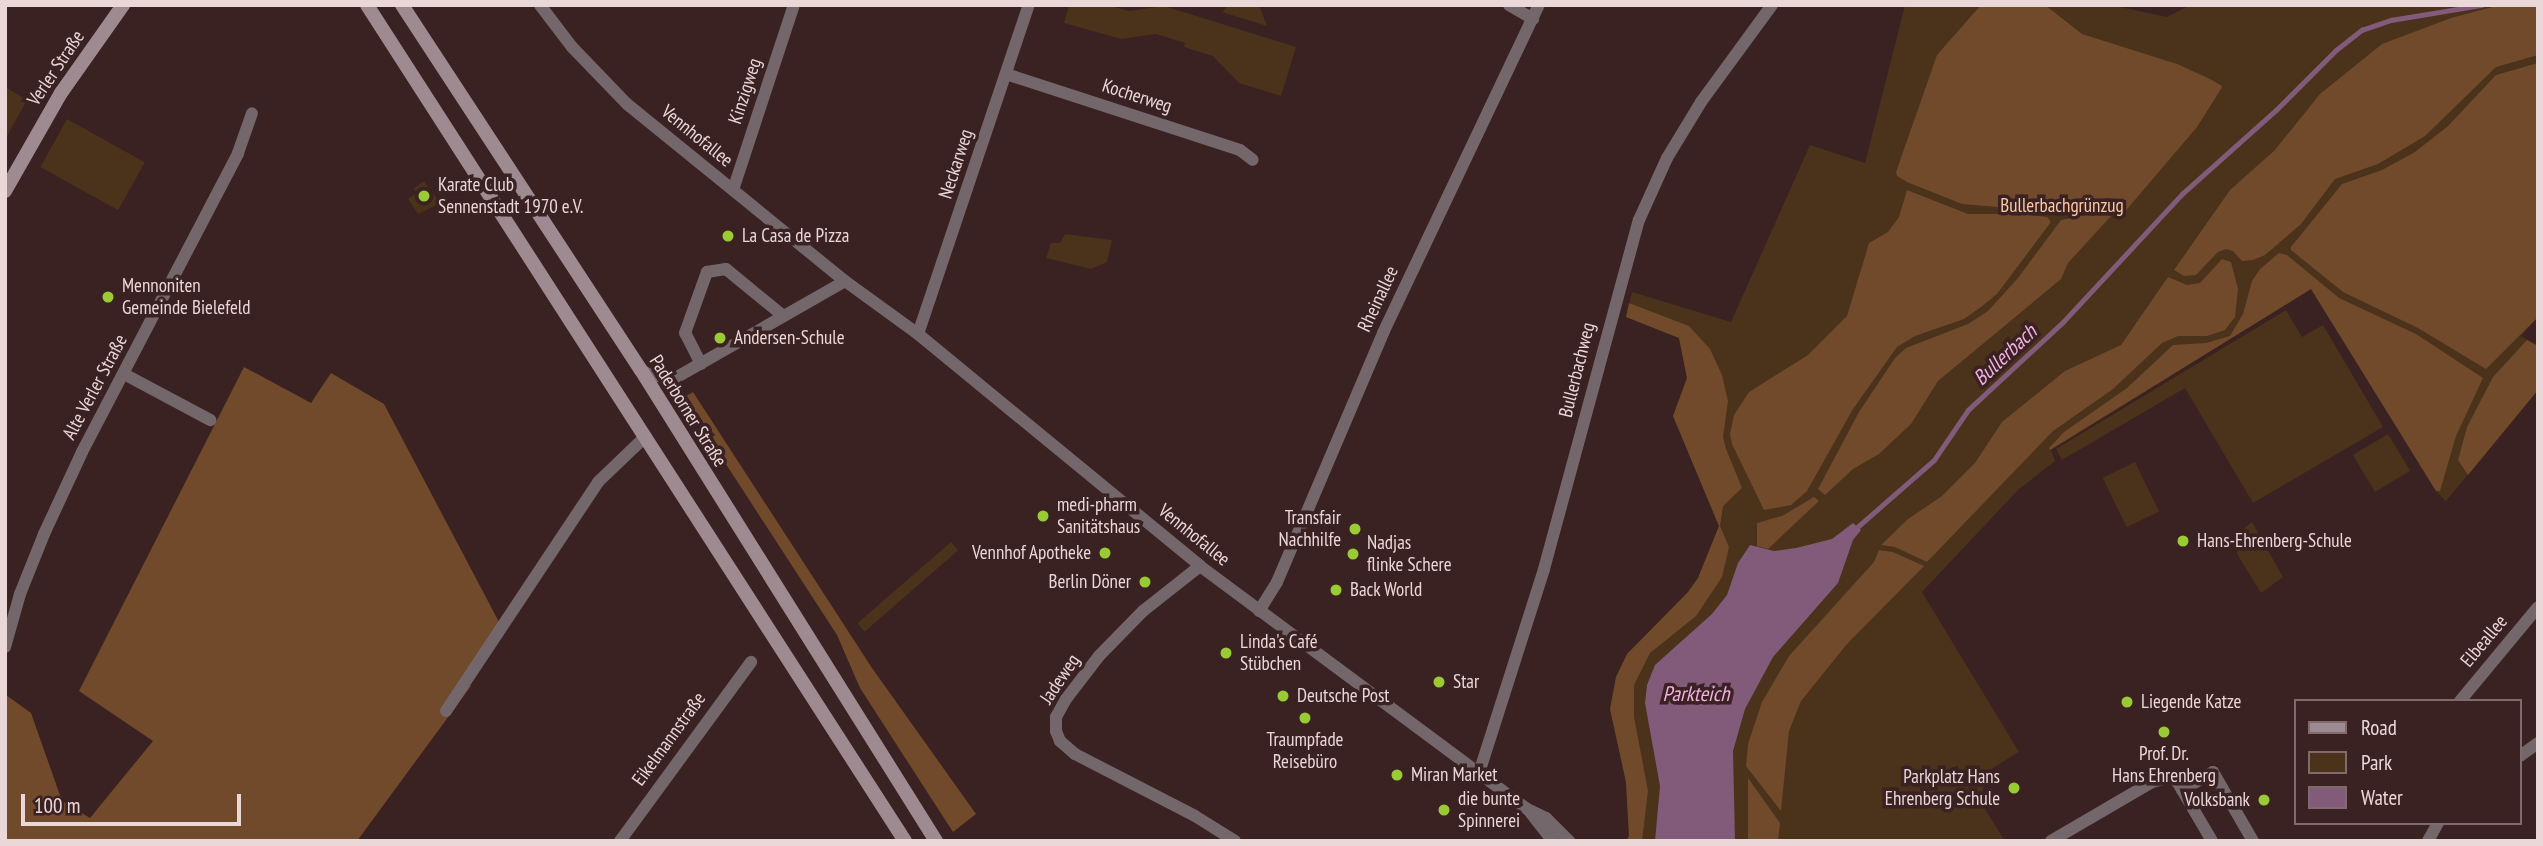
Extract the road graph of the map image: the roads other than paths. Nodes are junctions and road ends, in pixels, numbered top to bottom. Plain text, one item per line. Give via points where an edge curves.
1 (123, 5) edge
2 (367, 5) edge
3 (402, 5) edge
4 (540, 5) edge
5 (794, 5) edge
6 (1029, 5) edge
7 (1509, 5) edge
8 (1539, 5) edge
9 (1772, 5) edge
10 (1533, 19) junction
11 (1006, 74) junction
12 (252, 113) dead end
13 (1253, 160) dead end
14 (733, 190) junction
15 (5, 191) edge
16 (845, 281) junction
17 (782, 315) junction
18 (918, 334) junction
19 (701, 363) junction
20 (640, 370) junction
21 (124, 374) junction
22 (210, 420) dead end
23 (646, 436) junction
24 (1200, 566) junction
25 (2538, 607) edge
26 (1259, 611) junction
27 (5, 647) edge
28 (751, 662) dead end
29 (2461, 699) edge
30 (446, 711) dead end
31 (2538, 743) edge
32 (2522, 755) edge
33 (1479, 773) junction
34 (2182, 790) junction
35 (1527, 809) junction
36 (2437, 825) edge
37 (620, 841) edge
38 (905, 841) edge
39 (936, 841) edge
40 (1235, 841) edge
41 (1553, 841) edge
42 (1569, 841) edge
43 (2051, 841) edge
44 (2212, 841) edge
45 (2253, 841) edge
46 (2428, 841) edge

1 - 15 main road, Verler Straße via 61,93
2 - 23 main road
3 - 20 main road, Paderborner Straße
4 - 14 street, Vennhofallee via 572,47 627,104
5 - 14 street, Kinzigweg
6 - 11 street, Neckarweg
7 - 10 street
8 - 10 street, Rheinallee
9 - 33 street, Bullerbachweg via 1701,102 1667,158 1639,220 1519,652
10 - 26 street, Rheinallee via 1383,333 1277,582
11 - 13 street, Kocherweg via 1240,150
11 - 18 street, Neckarweg
12 - 21 street, Alte Verler Straße via 238,153
14 - 16 street, Vennhofallee
16 - 17 street
16 - 18 street, Vennhofallee
17 - 19 street
17 - 19 street via 726,269 707,272 685,333
18 - 24 street, Vennhofallee
19 - 20 street via 677,377 652,376
20 - 39 main road, Paderborner Straße
21 - 22 street
21 - 27 street, Alte Verler Straße via 39,545
23 - 30 street via 598,482
23 - 38 main road
24 - 26 street, Vennhofallee
24 - 40 street, Jadeweg via 1143,611 1099,656 1066,699 1056,717 1056,731 1075,754
25 - 29 street, Elbeallee
26 - 33 street, Vennhofallee
28 - 37 street, Eikelmannstraße
31 - 32 street
33 - 35 street, Vennhofallee
34 - 43 street via 2174,779 2152,782
34 - 44 street
34 - 45 street via 2213,772
35 - 41 street
35 - 42 street via 1546,818
36 - 46 street

